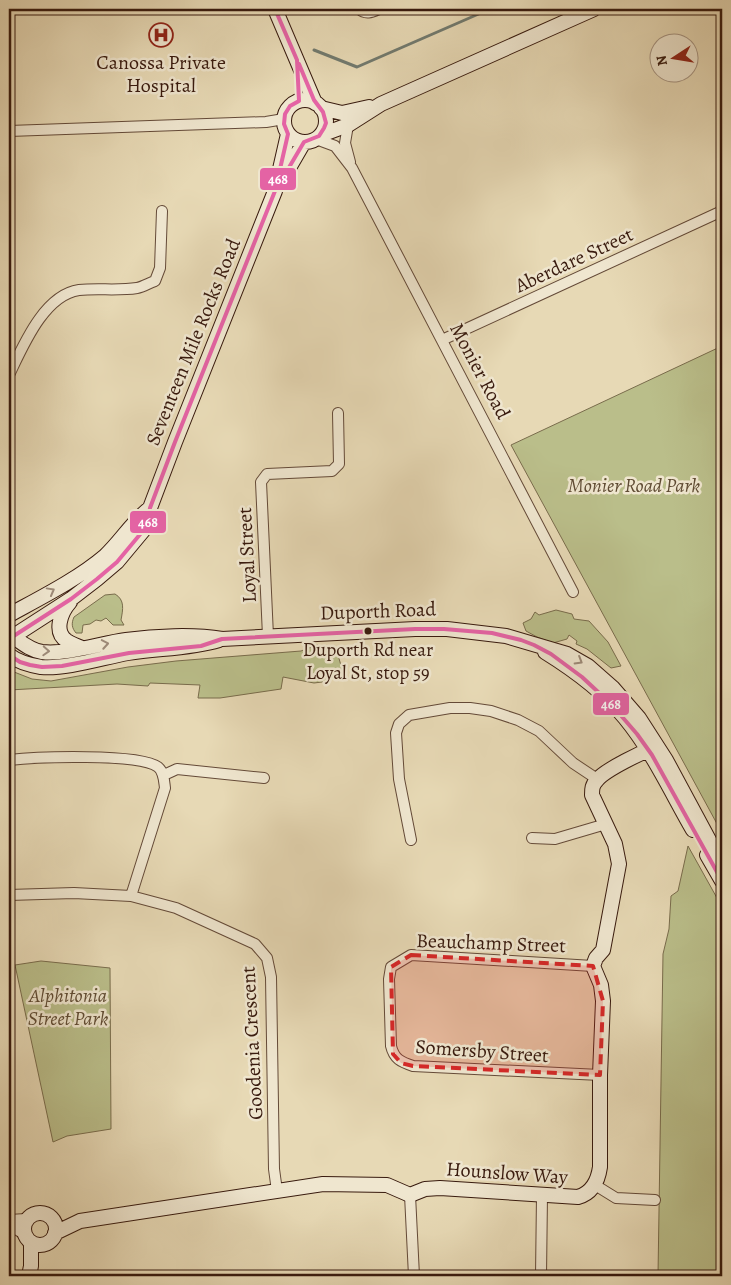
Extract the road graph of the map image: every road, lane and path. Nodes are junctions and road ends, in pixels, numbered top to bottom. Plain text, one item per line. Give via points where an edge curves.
1 (275, 9) edge
2 (359, 9) edge
3 (379, 9) edge
4 (594, 9) edge
5 (297, 60) junction
6 (299, 101) junction
7 (381, 104) junction
8 (318, 106) junction
9 (284, 119) junction
10 (348, 124) junction
11 (9, 131) edge
12 (288, 134) junction
13 (314, 139) junction
14 (352, 168) junction
15 (275, 191) junction
16 (162, 211) dead end
17 (722, 212) edge
18 (442, 340) junction
19 (9, 375) edge
20 (338, 413) dead end
21 (150, 508) junction
22 (573, 592) dead end
23 (71, 599) junction
24 (9, 615) edge
25 (10, 636) edge
26 (268, 636) junction
27 (222, 639) junction
28 (82, 648) junction
29 (9, 655) edge
30 (653, 748) junction
31 (9, 760) edge
32 (164, 775) junction
33 (264, 778) dead end
34 (597, 780) junction
35 (606, 824) junction
36 (532, 838) dead end
37 (412, 840) dead end
38 (722, 864) edge
39 (722, 881) edge
40 (9, 895) edge
41 (132, 896) junction
42 (593, 966) junction
43 (391, 967) joint
44 (600, 1075) junction
45 (595, 1185) junction
46 (277, 1191) junction
47 (410, 1195) junction
48 (542, 1195) junction
49 (655, 1200) dead end
50 (51, 1216) junction
51 (26, 1219) junction
52 (9, 1220) edge
53 (80, 1221) junction
54 (9, 1225) edge
55 (55, 1233) junction
56 (33, 1240) junction
57 (30, 1271) edge
58 (414, 1276) edge
59 (541, 1276) edge

1 - 5 main road
2 - 3 street via 365,13
4 - 7 main road
5 - 6 main road
5 - 8 main road
6 - 8 main road
6 - 9 main road via 290,106
7 - 8 main road via 342,113
7 - 10 main road
8 - 13 main road via 325,115 326,124
9 - 11 street
9 - 12 main road
10 - 13 main road
10 - 14 street, Monier Road via 345,143
12 - 13 main road via 293,139
12 - 15 main road, Seventeen Mile Rocks Road
13 - 14 street, Monier Road via 335,146
13 - 15 main road, Seventeen Mile Rocks Road
14 - 18 street, Monier Road
15 - 21 main road, Seventeen Mile Rocks Road
16 - 19 street via 160,268 154,281 138,288 78,290 65,294 49,307 26,338
17 - 18 street, Aberdare Street
18 - 22 street, Monier Road
20 - 26 street, Loyal Street via 339,464 332,471 267,474 261,482
21 - 23 main road, Seventeen Mile Rocks Road via 147,526 132,546
24 -> 21 main road, Seventeen Mile Rocks Road via 92,566
23 - 25 main road, Seventeen Mile Rocks Road
23 - 28 main road via 61,615 60,630 68,642
25 -> 28 main road, Duporth Road via 44,652
26 - 27 main road, Duporth Road
26 - 30 main road, Duporth Road via 447,629 506,636 534,644 567,654 588,666 640,718
28 -> 27 main road, Duporth Road via 128,640 202,636
27 - 29 main road, Duporth Road via 201,646 130,653 62,666 30,665
30 - 34 main road
30 - 38 main road
30 - 39 main road
31 - 32 street via 39,756 113,758 147,762 158,767
32 - 33 street via 177,768
32 - 41 street via 165,788
34 - 35 main road via 592,787 592,795
34 - 37 street via 539,731 492,711 450,708 408,715 396,733 399,779
35 - 36 street via 555,839
35 - 42 main road via 619,864 603,950
40 - 41 street, Goodenia Crescent via 74,893
41 - 46 street, Goodenia Crescent via 176,908 230,932 254,944 267,958 271,977
42 - 43 street, Beauchamp Street via 411,955
42 - 44 main road, Hounslow Way via 603,1001
43 - 44 street, Somersby Street via 392,1046 393,1054 401,1062 413,1066
44 - 45 main road, Hounslow Way via 600,1167
45 - 48 main road, Hounslow Way via 578,1197
45 - 49 street via 616,1198
46 - 47 main road via 344,1183 387,1185
46 - 53 main road
47 - 48 main road, Hounslow Way via 440,1188
47 - 58 street
48 - 59 street
50 - 51 main road via 38,1212
50 - 53 main road
50 - 55 main road
51 - 52 street
51 - 56 main road via 23,1229
53 - 55 main road
54 - 56 street
55 - 56 main road via 51,1241
56 - 57 main road

